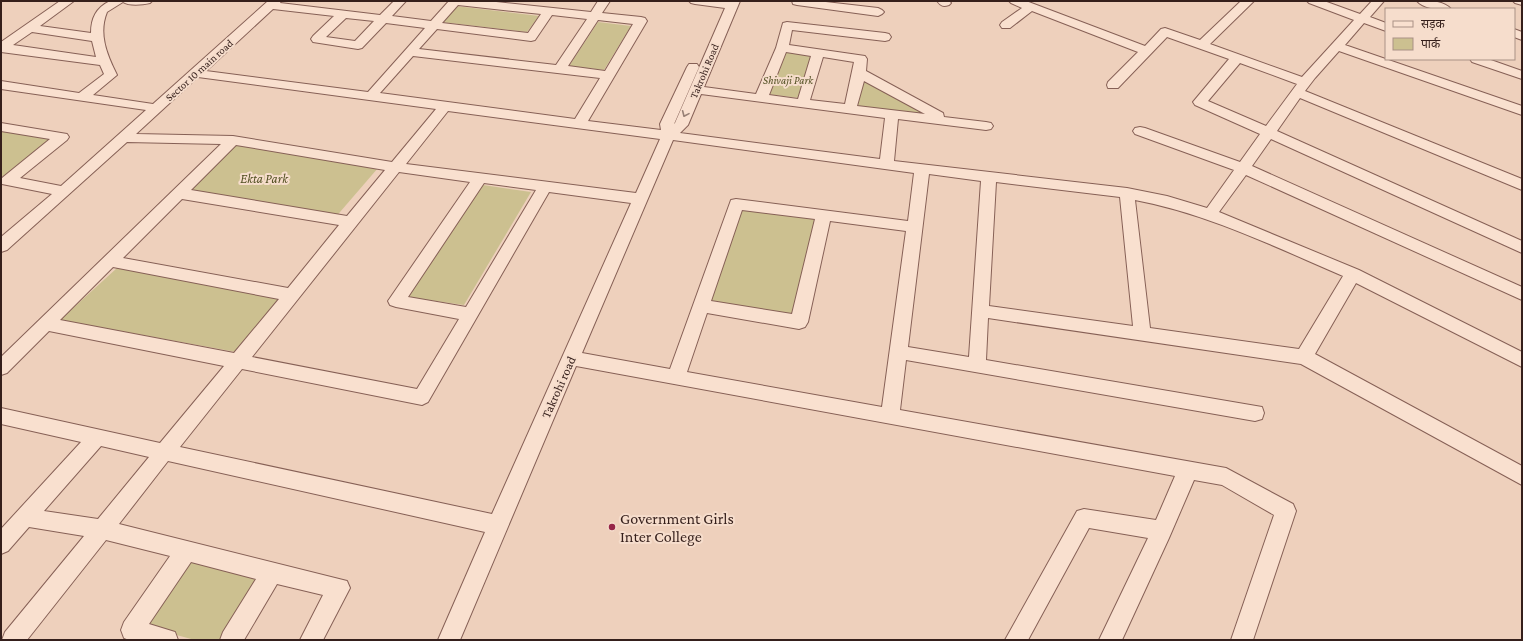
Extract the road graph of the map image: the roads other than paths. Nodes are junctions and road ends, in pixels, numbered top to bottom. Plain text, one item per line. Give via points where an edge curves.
1 (68, 1) edge
2 (118, 1) edge
3 (128, 1) edge
4 (146, 1) edge
5 (400, 1) edge
6 (455, 1) edge
7 (604, 1) edge
8 (695, 1) edge
9 (797, 1) edge
10 (1016, 1) edge
11 (1248, 1) edge
12 (1313, 1) edge
13 (1378, 1) edge
14 (1423, 1) edge
15 (1519, 1) edge
16 (1522, 2) edge
17 (272, 3) edge
18 (728, 3) edge
19 (830, 3) edge
20 (1030, 7) junction
21 (1442, 8) edge
22 (549, 11) junction
23 (878, 12) dead end
24 (343, 14) junction
25 (594, 16) junction
26 (1362, 19) junction
27 (382, 20) junction
28 (1006, 25) dead end
29 (433, 26) junction
30 (788, 26) junction
31 (1385, 27) edge
32 (28, 28) junction
33 (823, 30) junction
34 (884, 37) dead end
35 (99, 38) junction
36 (1202, 45) junction
37 (1336, 46) junction
38 (2, 47) edge
39 (782, 48) junction
40 (1147, 51) junction
41 (410, 52) junction
42 (818, 53) junction
43 (1237, 58) junction
44 (1479, 60) edge
45 (103, 62) junction
46 (559, 70) junction
47 (859, 72) junction
48 (195, 73) junction
49 (608, 75) junction
50 (1522, 75) edge
51 (1113, 85) dead end
52 (3, 87) edge
53 (1301, 88) junction
54 (696, 90) junction
55 (371, 96) junction
56 (82, 97) junction
57 (761, 98) junction
58 (803, 103) junction
59 (445, 106) junction
60 (156, 108) junction
61 (850, 109) junction
62 (1522, 111) edge
63 (892, 114) junction
64 (947, 121) junction
65 (579, 124) junction
66 (986, 126) dead end
67 (1, 127) edge
68 (1140, 131) dead end
69 (1269, 132) junction
70 (668, 136) junction
71 (123, 138) junction
72 (233, 140) junction
73 (887, 164) junction
74 (395, 167) junction
75 (1244, 168) junction
76 (922, 169) junction
77 (989, 177) junction
78 (480, 178) junction
79 (3, 182) edge
80 (1522, 185) edge
81 (545, 186) junction
82 (64, 191) junction
83 (179, 193) junction
84 (1127, 193) junction
85 (641, 199) junction
86 (1210, 214) junction
87 (824, 215) junction
88 (350, 222) junction
89 (915, 227) junction
90 (1, 246) edge
91 (1522, 247) edge
92 (110, 261) junction
93 (1353, 274) junction
94 (1522, 294) edge
95 (291, 295) junction
96 (701, 306) junction
97 (980, 311) junction
98 (470, 314) junction
99 (46, 324) junction
100 (1142, 334) junction
101 (898, 352) junction
102 (1304, 357) junction
103 (571, 358) junction
104 (238, 360) junction
105 (1522, 360) edge
106 (977, 365) junction
107 (1, 368) edge
108 (676, 377) junction
109 (1255, 413) dead end
110 (1, 416) edge
111 (890, 416) junction
112 (97, 437) junction
113 (164, 452) junction
114 (1188, 470) junction
115 (1522, 476) edge
116 (25, 517) junction
117 (498, 525) junction
118 (102, 529) junction
119 (1162, 532) junction
120 (4, 536) edge
121 (186, 551) junction
122 (272, 573) junction
123 (129, 635) edge
124 (13, 640) edge
125 (167, 640) edge
126 (231, 640) edge
127 (311, 640) edge
128 (449, 640) edge
129 (1016, 640) edge
130 (1110, 640) edge
131 (1242, 640) edge

1 - 32 street
2 - 35 street via 103,10 97,26
3 - 4 street
5 - 27 street
6 - 22 street
6 - 29 street
7 - 25 street
8 - 18 street
9 - 19 street
9 - 30 street
10 - 20 street
11 - 36 street
12 - 26 street
13 - 26 street
14 - 21 street
15 - 16 street
17 - 24 street
17 - 48 street, Sector 10 main road
18 - 54 street, Takrohi Road
18 - 70 street via 667,124
19 - 23 street
19 - 33 street
20 - 28 street
20 - 40 street
22 - 25 street
22 - 29 street via 531,37
24 - 27 street
24 - 27 street via 317,39 358,45
25 - 46 street
25 - 49 street via 641,21
26 - 31 street
26 - 37 street
27 - 29 street
29 - 41 street
30 - 33 street
30 - 39 street
32 - 35 street
32 - 38 street
33 - 34 street
35 - 45 street
36 - 40 street via 1166,32
36 - 43 street
37 - 53 street
37 - 62 street
38 - 45 street
39 - 42 street
39 - 57 street
40 - 51 street
41 - 46 street
41 - 55 street
42 - 47 street via 861,59
42 - 58 street
43 - 53 street
43 - 69 street via 1200,102
44 - 50 street
45 - 56 street via 111,75
46 - 49 street
47 - 61 street
47 - 64 street
48 - 55 street
48 - 60 street, Sector 10 main road
49 - 65 street
52 - 56 street
53 - 69 street
53 - 80 street
54 - 57 street
54 -> 70 street, Takrohi Road via 681,125
55 - 59 street
56 - 60 street
57 - 58 street
58 - 61 street
59 - 65 street
59 - 74 street
60 - 71 street, Sector 10 main road
61 - 63 street
63 - 64 street
63 - 73 street
64 - 66 street
65 - 70 street
67 - 79 street via 62,137
68 - 75 street
69 - 75 street
69 - 91 street
70 - 73 street
70 - 85 street, Takrohi road
71 - 72 street
71 - 82 street, Sector 10 main road
72 - 74 street
72 - 83 street
73 - 76 street
74 - 78 street
74 - 88 street
75 - 86 street
75 - 94 street
76 - 77 street
76 - 89 street
77 - 84 street
77 - 97 street
78 - 81 street
78 - 98 street via 396,301
79 - 82 street
81 - 85 street
81 - 98 street
82 - 90 street, Sector 10 main road
83 - 88 street
83 - 92 street
84 - 86 street via 1167,201
84 - 100 street
85 - 103 street, Takrohi road
86 - 93 street
87 - 89 street
87 - 96 street via 736,204
87 - 96 street via 798,322
88 - 95 street
89 - 101 street
92 - 95 street
92 - 99 street
93 - 102 street
93 - 105 street
95 - 104 street
96 - 108 street
97 - 100 street
97 - 106 street
98 - 104 street via 422,396
99 - 104 street
99 - 107 street
100 - 102 street
101 - 106 street
101 - 111 street
102 - 115 street
103 - 108 street
103 - 117 street, Takrohi road
104 - 113 street
106 - 109 street
108 - 111 street
110 - 112 street
111 - 114 street
112 - 113 street
112 - 116 street
113 - 117 street
113 - 118 street
114 - 119 street
114 - 131 street via 1226,477 1286,511
116 - 118 street
116 - 120 street
117 - 128 street, Takrohi road
118 - 121 street
118 - 124 street
119 - 129 street via 1084,518
119 - 130 street
121 - 122 street
121 - 123 street
122 - 126 street
122 - 127 street via 339,588
123 - 125 street

